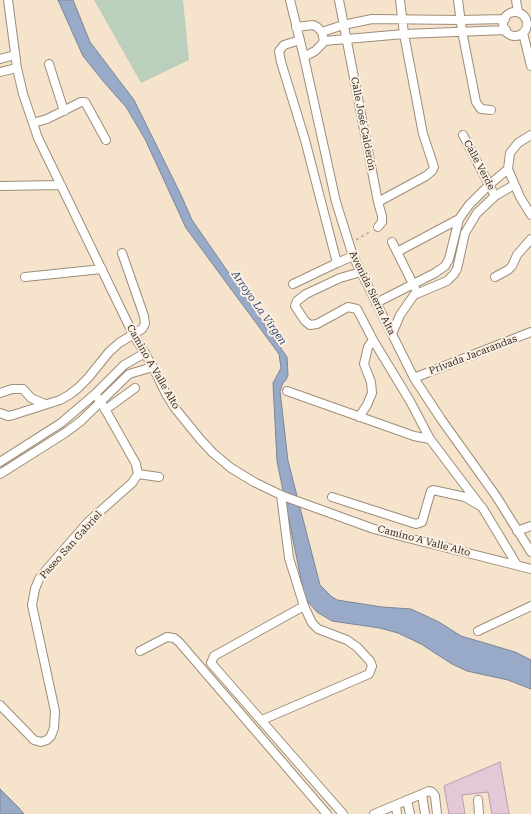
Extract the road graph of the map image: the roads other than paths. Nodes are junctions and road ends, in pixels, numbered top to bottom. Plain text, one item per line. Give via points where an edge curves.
1 (8, 0) edge
2 (290, 0) edge
3 (339, 0) edge
4 (400, 0) edge
5 (458, 0) edge
6 (516, 0) edge
7 (518, 12) junction
8 (505, 19) junction
9 (402, 20) junction
10 (461, 20) junction
11 (343, 25) junction
12 (296, 27) junction
13 (506, 30) junction
14 (462, 31) junction
15 (322, 32) junction
16 (523, 33) junction
17 (404, 34) junction
18 (300, 40) junction
19 (346, 40) junction
20 (324, 41) junction
21 (15, 56) junction
22 (304, 57) junction
23 (0, 59) edge
24 (49, 64) dead end
25 (531, 66) edge
26 (16, 68) junction
27 (0, 72) edge
28 (491, 110) dead end
29 (64, 111) junction
30 (33, 123) junction
31 (463, 135) dead end
32 (531, 135) edge
33 (106, 140) dead end
34 (508, 169) junction
35 (61, 185) junction
36 (489, 185) junction
37 (514, 185) junction
38 (0, 186) edge
39 (495, 196) junction
40 (378, 202) junction
41 (531, 215) edge
42 (458, 219) junction
43 (380, 224) road end
44 (531, 239) edge
45 (392, 242) dead end
46 (397, 252) junction
47 (122, 253) dead end
48 (353, 256) junction
49 (449, 259) junction
50 (459, 261) junction
51 (337, 263) junction
52 (102, 269) junction
53 (361, 272) junction
54 (25, 277) dead end
55 (495, 277) dead end
56 (293, 284) dead end
57 (413, 284) junction
58 (417, 293) junction
59 (376, 303) junction
60 (531, 332) edge
61 (133, 334) junction
62 (392, 334) junction
63 (373, 340) junction
64 (145, 353) junction
65 (124, 365) junction
66 (153, 367) junction
67 (129, 374) junction
68 (414, 378) junction
69 (136, 388) dead end
70 (287, 391) dead end
71 (0, 393) edge
72 (95, 394) junction
73 (101, 402) junction
74 (44, 404) junction
75 (106, 410) junction
76 (0, 413) edge
77 (359, 417) junction
78 (37, 438) junction
79 (430, 439) junction
80 (42, 447) junction
81 (0, 462) edge
82 (0, 474) edge
83 (138, 474) junction
84 (159, 477) dead end
85 (282, 496) junction
86 (332, 497) dead end
87 (482, 508) junction
88 (531, 526) edge
89 (517, 531) junction
90 (531, 552) edge
91 (517, 564) junction
92 (531, 569) edge
93 (304, 606) junction
94 (531, 606) edge
95 (478, 631) dead end
96 (140, 651) dead end
97 (0, 705) edge
98 (262, 720) junction
99 (422, 794) junction
100 (407, 800) junction
101 (478, 800) dead end
102 (396, 805) junction
103 (385, 812) edge
104 (327, 814) edge
105 (343, 814) edge
106 (374, 814) edge
107 (398, 814) edge
108 (410, 814) edge
109 (425, 814) edge
110 (437, 814) edge
111 (479, 814) edge

1 - 21 street, Camino A Valle Alto
2 - 12 street, Avenida Sierra Alta
3 - 11 street, Calle José Calderón
4 - 9 street
5 - 10 street
6 - 7 street
7 - 8 street via 512,12
7 - 16 street via 524,15 527,22
8 - 10 street
8 - 13 street
9 - 10 street
9 - 11 street via 372,19
9 - 17 street
10 - 14 street
11 - 15 street
11 - 19 street, Calle José Calderón
12 - 15 street via 312,25
12 - 18 street, Avenida Sierra Alta
13 - 14 street
13 - 16 street via 514,35
14 - 17 street
14 - 28 street via 476,102 481,109
15 - 20 street
16 - 25 street
17 - 19 street
17 - 40 street via 424,134 434,166 426,176
18 - 22 street, Avenida Sierra Alta
18 - 51 street via 284,45 280,52 281,62 305,140
19 - 20 street
19 - 40 street, Calle José Calderón
20 - 22 street via 315,51
21 - 23 street
21 - 26 street, Camino A Valle Alto
22 - 48 street, Avenida Sierra Alta via 336,202
24 - 29 street
26 - 27 street
26 - 30 street, Camino A Valle Alto
29 - 30 street
29 - 33 street via 85,102
30 - 35 street, Camino A Valle Alto
31 - 36 street, Calle Verde
32 - 34 street via 514,148 510,154
34 - 36 street
34 - 37 street
35 - 38 street
35 - 52 street, Camino A Valle Alto
36 - 39 street, Calle Verde
36 - 42 street
37 - 39 street
37 - 41 street
39 - 50 street via 477,213 468,227
40 - 43 street, Calle José Calderón via 382,216
42 - 46 street
42 - 49 street
44 - 55 street via 512,266
45 - 46 street
46 - 57 street
47 - 61 street via 145,324
48 - 51 street
48 - 53 street, Avenida Sierra Alta
49 - 50 street
49 - 57 street via 441,270
50 - 58 street via 454,274 447,281
51 - 56 street
52 - 54 street
52 - 61 street, Camino A Valle Alto
53 - 59 street, Avenida Sierra Alta
53 - 63 street via 340,278 306,294 295,306 305,321 313,325 348,308 357,309
57 - 58 street
57 - 59 street
58 - 62 street via 405,306
59 - 62 street, Avenida Sierra Alta
60 - 68 street, Privada Jacarandas
61 - 64 street, Camino A Valle Alto
61 - 74 street via 109,352 78,388 60,400
62 - 68 street, Avenida Sierra Alta
63 - 77 street via 364,364 372,393
63 - 79 street
64 - 65 street
64 - 66 street, Camino A Valle Alto
65 - 67 street
65 - 72 street
66 - 67 street
66 - 85 street, Camino A Valle Alto via 174,407 204,443 231,468
67 - 73 street
68 - 89 street, Avenida Sierra Alta via 496,496
69 - 75 street
70 - 77 street
71 - 74 street via 23,389 31,398
72 - 73 street
72 - 78 street via 61,423
73 - 75 street
73 - 80 street via 81,421
74 - 76 street via 13,415
75 - 83 street via 136,464
77 - 79 street
78 - 80 street
78 - 81 street
79 - 87 street
80 - 82 street
83 - 84 street
83 - 97 street, Paseo San Gabriel via 132,483 88,522 39,579 35,589 32,605 55,711 51,736 41,742 34,740
85 - 91 street, Camino A Valle Alto via 374,529
85 - 93 street via 289,558
86 - 87 street via 416,524 422,522 433,490 465,497
87 - 91 street
88 - 89 street
89 - 90 street, Avenida Sierra Alta
91 - 92 street, Camino A Valle Alto
93 - 98 street via 212,659 211,663
93 - 98 street via 312,623 318,629 347,640 357,647 370,661 371,671
94 - 95 street
96 - 104 street via 167,637 179,642
98 - 105 street
99 - 100 street
99 - 109 street
99 - 110 street via 429,791 435,796
100 - 102 street
100 - 108 street
101 - 111 street
102 - 103 street
102 - 107 street
103 - 106 street

